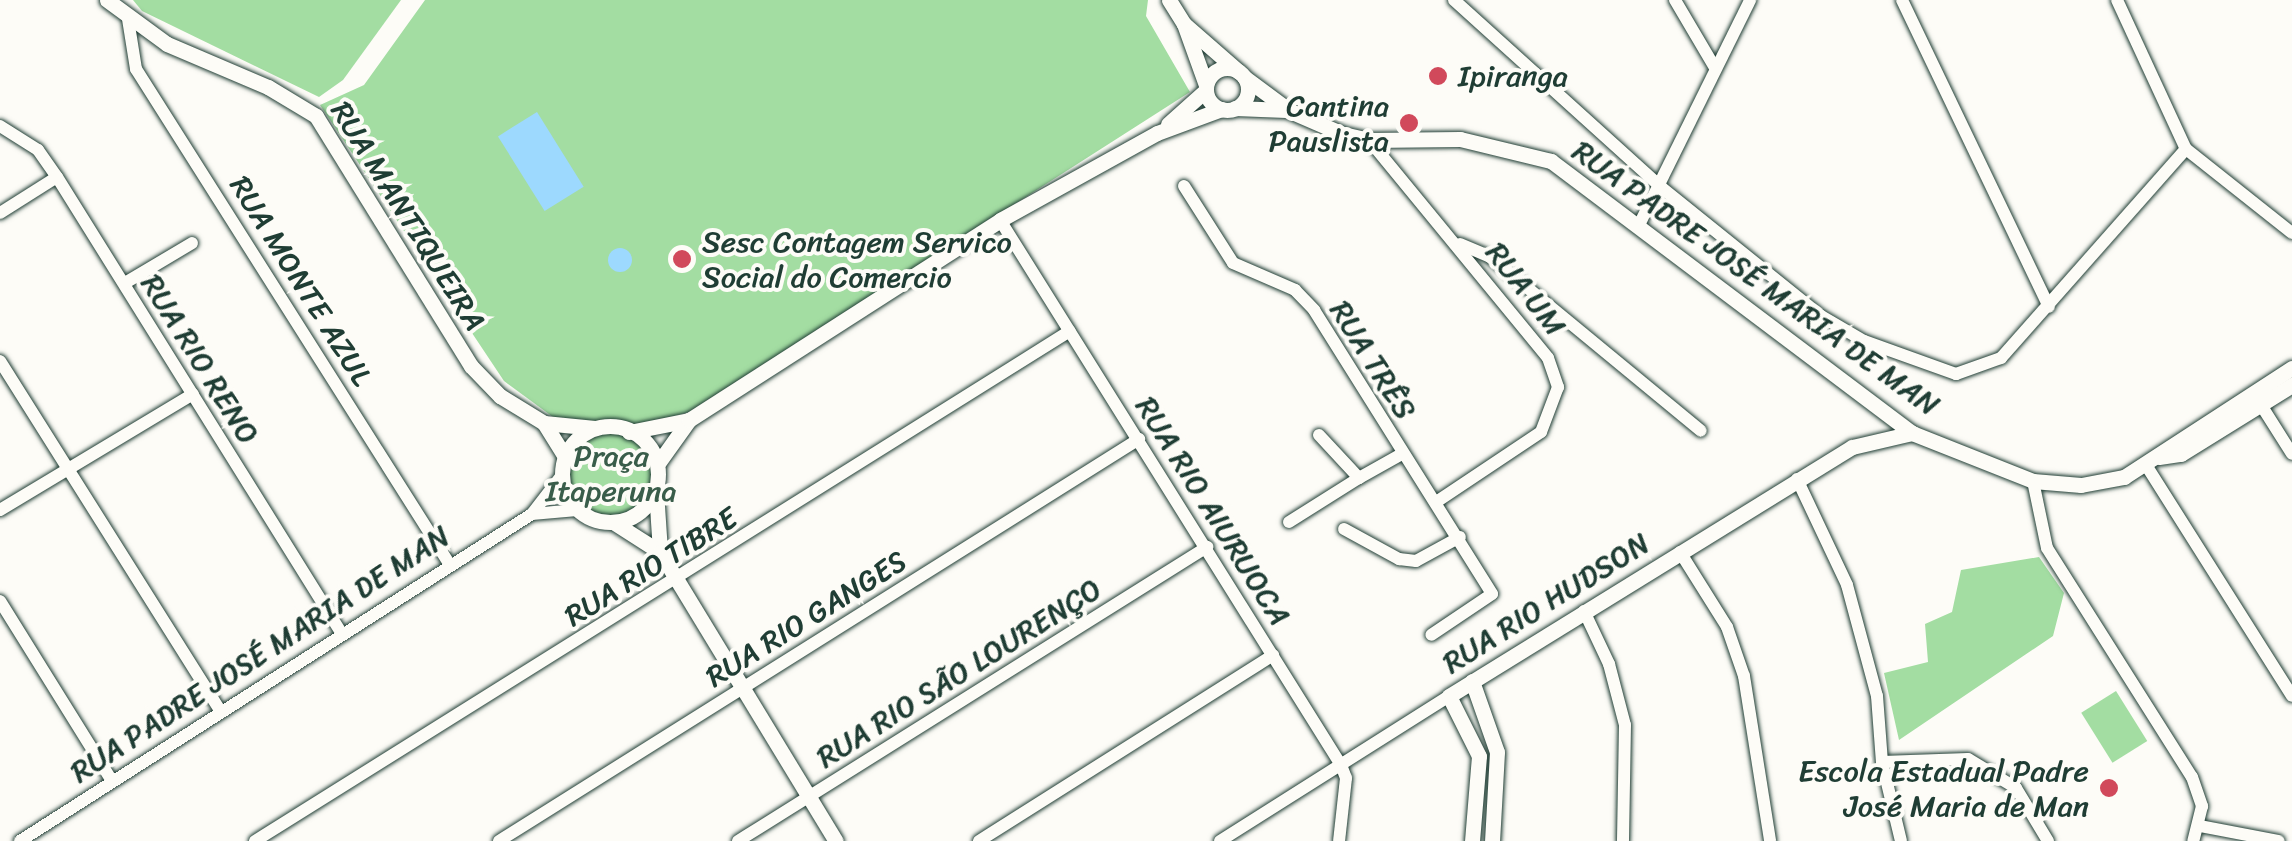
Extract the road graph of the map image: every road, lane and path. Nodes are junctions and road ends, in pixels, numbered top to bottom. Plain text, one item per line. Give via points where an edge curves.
1 (107, 0) edge
2 (1169, 0) edge
3 (1454, 0) edge
4 (1676, 0) edge
5 (1750, 0) edge
6 (1902, 0) edge
7 (2117, 0) edge
8 (128, 19) junction
9 (1184, 24) junction
10 (1715, 68) junction
11 (1242, 75) junction
12 (1206, 88) junction
13 (1228, 109) junction
14 (1290, 111) junction
15 (0, 126) edge
16 (1157, 134) junction
17 (1369, 140) junction
18 (2186, 148) junction
19 (57, 177) junction
20 (1184, 186) dead end
21 (1662, 188) junction
22 (0, 213) edge
23 (1000, 220) junction
24 (1640, 223) junction
25 (2292, 232) edge
26 (1457, 243) junction
27 (192, 244) dead end
28 (125, 283) junction
29 (2049, 307) junction
30 (1070, 331) junction
31 (0, 361) edge
32 (2292, 368) edge
33 (2292, 384) edge
34 (192, 394) junction
35 (2257, 398) junction
36 (689, 420) junction
37 (544, 423) junction
38 (595, 428) junction
39 (1701, 431) dead end
40 (629, 432) junction
41 (1912, 433) junction
42 (1319, 435) dead end
43 (1139, 439) junction
44 (1402, 454) junction
45 (2292, 454) edge
46 (565, 457) junction
47 (2152, 461) junction
48 (659, 462) junction
49 (66, 468) junction
50 (562, 476) junction
51 (1359, 478) junction
52 (1797, 479) junction
53 (2033, 481) junction
54 (656, 488) junction
55 (1436, 502) junction
56 (0, 510) edge
57 (577, 510) junction
58 (532, 514) junction
59 (614, 522) junction
60 (1290, 522) dead end
61 (1344, 529) dead end
62 (1460, 536) junction
63 (1207, 547) junction
64 (660, 552) junction
65 (1680, 552) junction
66 (450, 564) junction
67 (678, 580) junction
68 (0, 602) edge
69 (1584, 611) junction
70 (342, 634) junction
71 (1431, 635) dead end
72 (1274, 655) junction
73 (1472, 681) junction
74 (744, 688) junction
75 (2290, 688) edge
76 (1450, 696) junction
77 (221, 712) junction
78 (1882, 762) junction
79 (1341, 765) junction
80 (112, 781) junction
81 (808, 798) junction
82 (2200, 826) junction
83 (20, 841) edge
84 (255, 841) edge
85 (499, 841) edge
86 (738, 841) edge
87 (836, 841) edge
88 (979, 841) edge
89 (1220, 841) edge
90 (1339, 841) edge
91 (1472, 841) edge
92 (1492, 841) edge
93 (1627, 841) edge
94 (1770, 841) edge
95 (1901, 841) edge
96 (2048, 841) edge
97 (2192, 841) edge
98 (2280, 841) edge

1 - 8 street, RUA MANTIQUEIRA
2 - 9 street
3 - 21 street
4 - 10 street
5 - 10 street
6 - 29 street
7 - 18 street
8 - 37 street, RUA MANTIQUEIRA via 316,116 470,366 500,396
8 - 66 street, RUA MONTE AZUL via 136,69
9 - 11 street
9 - 12 street
10 - 21 street
11 - 12 street via 1221,69
11 - 13 street via 1246,95
11 - 14 street
12 - 13 street
12 - 16 street
13 - 14 street
13 - 16 street
14 - 17 street
15 - 19 street, RUA RIO RENO via 38,150
16 - 23 street
17 - 24 street, RUA PADRE JOSÉ MARIA DE MAN via 1460,139 1532,153 1588,183
17 - 26 street, RUA UM
18 - 25 street
18 - 29 street
19 - 22 street
19 - 28 street, RUA RIO RENO
20 - 44 street, RUA TRÊS via 1233,263 1295,290 1314,310
21 - 24 street
21 - 29 street via 1821,316 1939,370 1989,367
23 - 30 street, RUA RIO AIURUOCA
23 - 36 street
24 - 41 street, RUA PADRE JOSÉ MARIA DE MAN
26 - 39 street via 1490,257
26 - 55 street, RUA UM via 1548,358 1558,387 1541,432
27 - 28 street
28 - 34 street, RUA RIO RENO
30 - 43 street, RUA RIO AIURUOCA
30 - 67 street, RUA RIO TIBRE
31 - 49 street
32 - 35 street, RUA PADRE JOSÉ MARIA DE MAN
33 - 35 street, RUA PADRE JOSÉ MARIA DE MAN
34 - 49 street
34 - 70 street, RUA RIO RENO
35 - 45 street
35 - 47 street, RUA PADRE JOSÉ MARIA DE MAN
36 - 40 street
36 - 48 street
37 - 38 street, RUA MANTIQUEIRA
37 - 46 street, RUA MANTIQUEIRA
38 - 40 street
38 - 46 street
40 - 48 street
41 - 52 street, RUA RIO HUDSON via 1852,447
41 - 53 street, RUA PADRE JOSÉ MARIA DE MAN
42 - 51 street
43 - 63 street, RUA RIO AIURUOCA
43 - 74 street, RUA RIO GANGES
44 - 51 street
44 - 55 street, RUA TRÊS
46 - 50 street
47 - 53 street, RUA PADRE JOSÉ MARIA DE MAN via 2101,482
47 - 75 street
48 - 54 street
49 - 56 street
49 - 77 street
50 - 57 street
50 - 58 street, RUA PADRE JOSÉ MARIA DE MAN
51 - 60 street
52 - 65 street, RUA RIO HUDSON
52 - 78 street via 1847,585 1878,696
53 - 82 street via 2047,548 2192,777
54 - 59 street via 643,508
54 - 64 street
55 - 62 street, RUA TRÊS
57 - 58 street, RUA PADRE JOSÉ MARIA DE MAN
57 - 59 street
58 - 66 street, RUA PADRE JOSÉ MARIA DE MAN
59 - 64 street
61 - 62 street via 1400,559 1416,560
62 - 71 street, RUA TRÊS via 1492,594
63 - 72 street, RUA RIO AIURUOCA
63 - 81 street, RUA RIO SÃO LOURENÇO
64 - 67 street
65 - 69 street, RUA RIO HUDSON
65 - 94 street via 1726,627 1744,676
66 - 70 street, RUA PADRE JOSÉ MARIA DE MAN
67 - 74 street
67 - 84 street, RUA RIO TIBRE
68 - 80 street
69 - 73 street, RUA RIO HUDSON
69 - 93 street via 1620,696
70 - 77 street, RUA PADRE JOSÉ MARIA DE MAN
72 - 79 street, RUA RIO AIURUOCA
72 - 88 street
73 - 76 street, RUA RIO HUDSON
73 - 92 street via 1497,752
74 - 81 street
74 - 85 street, RUA RIO GANGES
76 - 79 street, RUA RIO HUDSON
76 - 91 street via 1478,756
77 - 80 street, RUA PADRE JOSÉ MARIA DE MAN
78 - 95 street
78 - 96 street via 1968,759 2016,788
79 - 89 street, RUA RIO HUDSON
79 - 90 street via 1346,778
80 - 83 street, RUA PADRE JOSÉ MARIA DE MAN
81 - 86 street, RUA RIO SÃO LOURENÇO
81 - 87 street
82 - 97 street
82 - 98 street

